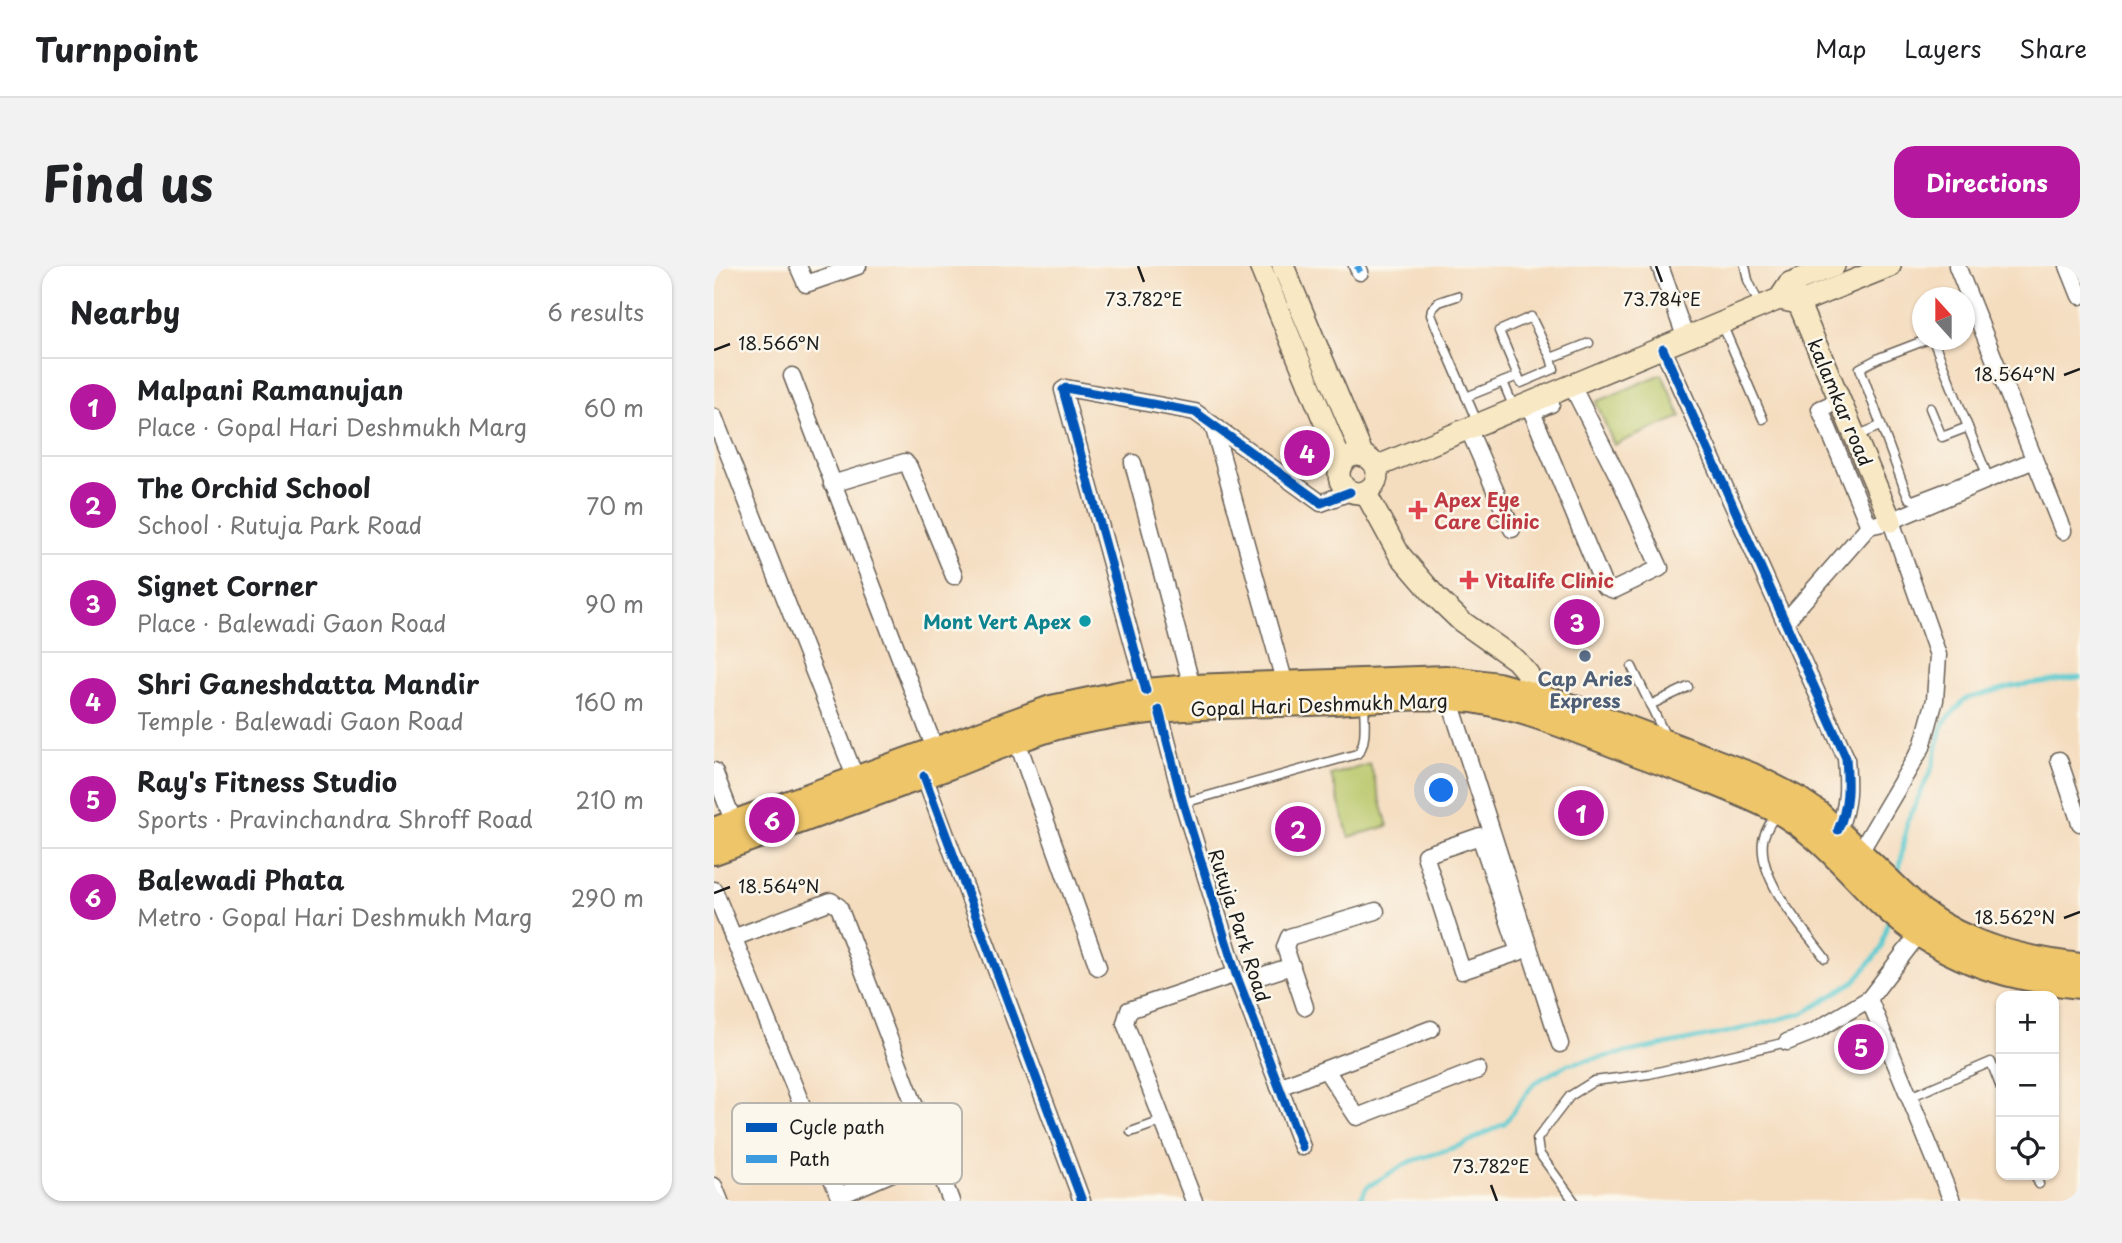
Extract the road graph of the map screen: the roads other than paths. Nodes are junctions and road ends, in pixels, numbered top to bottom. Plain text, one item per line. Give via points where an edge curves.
1 (798, 266) edge
2 (858, 266) edge
3 (1261, 266) edge
4 (1283, 266) edge
5 (1660, 266) edge
6 (1745, 266) edge
7 (1833, 266) edge
8 (1890, 266) edge
9 (1957, 266) edge
10 (2068, 266) edge
11 (1457, 296) dead end
12 (2080, 296) edge
13 (1782, 298) junction
14 (1722, 324) junction
15 (1686, 339) junction
16 (1589, 343) dead end
17 (1912, 345) edge
18 (1663, 349) junction
19 (1937, 350) edge
20 (1551, 358) junction
21 (792, 376) dead end
22 (1518, 376) junction
23 (1503, 382) junction
24 (1574, 390) junction
25 (1466, 397) junction
26 (1841, 400) junction
27 (1930, 408) dead end
28 (1514, 409) junction
29 (714, 417) edge
30 (1763, 419) dead end
31 (1213, 425) junction
32 (1473, 426) junction
33 (1880, 426) junction
34 (1968, 427) junction
35 (1856, 436) junction
36 (2034, 460) junction
37 (1370, 461) junction
38 (1133, 463) dead end
39 (1342, 464) junction
40 (832, 484) junction
41 (1357, 492) junction
42 (1891, 521) junction
43 (1870, 526) junction
44 (1512, 529) dead end
45 (2063, 531) dead end
46 (954, 576) dead end
47 (1785, 622) junction
48 (1632, 667) dead end
49 (1285, 684) junction
50 (1192, 687) junction
51 (1688, 687) dead end
52 (1483, 692) junction
53 (1449, 698) junction
54 (1152, 701) junction
55 (1364, 701) junction
56 (1531, 704) junction
57 (1650, 705) junction
58 (1017, 741) junction
59 (1669, 744) junction
60 (935, 749) junction
61 (2059, 760) dead end
62 (714, 771) edge
63 (924, 776) junction
64 (856, 779) junction
65 (1182, 803) junction
66 (1777, 811) junction
67 (2080, 822) edge
68 (724, 827) edge
69 (1838, 830) junction
70 (714, 852) edge
71 (1860, 852) junction
72 (1502, 883) junction
73 (714, 890) edge
74 (1883, 890) junction
75 (1376, 911) dead end
76 (1916, 925) junction
77 (733, 938) junction
78 (1825, 958) dead end
79 (1292, 966) junction
80 (2080, 966) edge
81 (1098, 967) dead end
82 (1238, 979) junction
83 (2080, 986) edge
84 (1868, 999) junction
85 (1305, 1007) dead end
86 (1431, 1029) dead end
87 (1787, 1042) joint
88 (1560, 1044) dead end
89 (1326, 1070) junction
90 (1478, 1070) dead end
91 (1996, 1075) edge
92 (1279, 1087) junction
93 (1910, 1097) junction
94 (801, 1103) edge
95 (914, 1103) edge
96 (1162, 1121) junction
97 (1131, 1132) dead end
98 (1301, 1147) dead end
99 (2037, 1180) edge
100 (872, 1184) edge
101 (945, 1184) edge
102 (2039, 1184) dead end
103 (714, 1186) edge
104 (840, 1199) edge
105 (720, 1201) edge
106 (951, 1201) edge
107 (1082, 1201) edge
108 (1194, 1201) edge
109 (1574, 1201) edge
110 (1952, 1201) edge

1 - 2 street via 806,284
3 - 39 main road
4 - 37 main road
5 - 15 street
6 - 13 lane via 1748,280
7 - 13 main road
8 - 13 main road
9 - 36 street
10 - 12 street
11 - 25 lane via 1439,302 1431,315
13 - 14 main road
13 - 26 main road, kalamkar road
14 - 15 main road
14 - 30 lane
15 - 18 main road
16 - 20 lane
17 - 33 lane via 1860,368
18 - 24 main road
18 - 47 street
19 - 34 lane
20 - 22 lane via 1554,369 1521,383
20 - 22 lane via 1531,317 1499,331
21 - 40 street
22 - 23 lane
23 - 25 lane
23 - 28 lane
24 - 24 street via 1532,412 1604,586 1614,590 1660,568
24 - 28 main road
25 - 32 lane
26 - 35 main road, kalamkar road
26 - 43 street via 1820,409
27 - 34 lane via 1942,437
28 - 32 main road
29 - 64 street
31 - 41 street via 1321,503
31 - 49 street
31 - 54 street, Rutuja Park Road via 1194,405 1063,390
32 - 37 main road
32 - 44 street
33 - 34 lane via 1905,490 1913,499 1986,472
33 - 35 lane
35 - 42 main road, kalamkar road
36 - 42 street
36 - 45 street
37 - 39 main road via 1351,456
37 - 41 main road via 1376,482
38 - 50 street
39 - 41 main road via 1339,481
40 - 46 street via 905,462
40 - 60 street
41 - 56 main road via 1399,554 1436,597 1528,674
42 - 43 street
42 - 71 street via 1938,655 1935,700 1922,747
43 - 47 street
47 - 69 street via 1846,758 1849,786
48 - 57 lane
49 - 50 main road, Gopal Hari Deshmukh Marg
49 - 52 main road, Gopal Hari Deshmukh Marg via 1416,678
50 - 54 main road, Gopal Hari Deshmukh Marg
51 - 57 lane
52 - 53 main road, Gopal Hari Deshmukh Marg
52 - 56 main road, Gopal Hari Deshmukh Marg
53 - 55 main road, Gopal Hari Deshmukh Marg
53 - 72 street
54 - 55 main road, Gopal Hari Deshmukh Marg
54 - 58 main road, Gopal Hari Deshmukh Marg
54 - 60 main road, Gopal Hari Deshmukh Marg via 1082,700
54 - 65 street, Rutuja Park Road
55 - 65 lane via 1362,750 1357,754
56 - 59 main road, Gopal Hari Deshmukh Marg
56 - 66 main road, Gopal Hari Deshmukh Marg
57 - 59 lane
58 - 63 main road, Gopal Hari Deshmukh Marg
58 - 81 street
59 - 69 main road, Gopal Hari Deshmukh Marg via 1779,789
60 - 64 main road, Gopal Hari Deshmukh Marg
61 - 67 street
62 - 68 street
63 - 70 main road, Gopal Hari Deshmukh Marg
63 - 107 street
64 - 68 main road, Gopal Hari Deshmukh Marg
65 - 82 street, Rutuja Park Road
66 - 74 main road, Gopal Hari Deshmukh Marg
66 - 78 lane via 1763,838 1762,857 1780,896
69 - 71 main road, Gopal Hari Deshmukh Marg
71 - 74 main road, Gopal Hari Deshmukh Marg
72 - 72 street via 1519,952 1462,971 1425,855 1480,836
72 - 88 street
73 - 77 street
74 - 76 main road, Gopal Hari Deshmukh Marg
75 - 79 street via 1289,937 1285,947
76 - 80 main road, Gopal Hari Deshmukh Marg via 1998,950
76 - 83 main road, Gopal Hari Deshmukh Marg via 1951,954 1992,970
76 - 84 street
77 - 94 street
77 - 95 street via 831,901 839,907
79 - 82 street
79 - 85 street
82 - 92 street, Rutuja Park Road
82 - 96 street via 1129,1010 1126,1015 1125,1023
84 - 87 street
84 - 93 street
86 - 89 street
87 - 109 lane via 1649,1074 1594,1081 1570,1096 1537,1139 1537,1146
89 - 90 street via 1357,1117
89 - 92 street
91 - 93 lane via 1991,1062
92 - 98 street, Rutuja Park Road
93 - 110 street
96 - 97 lane
96 - 108 street
99 - 102 lane
100 - 104 street
101 - 106 street
103 - 105 street

